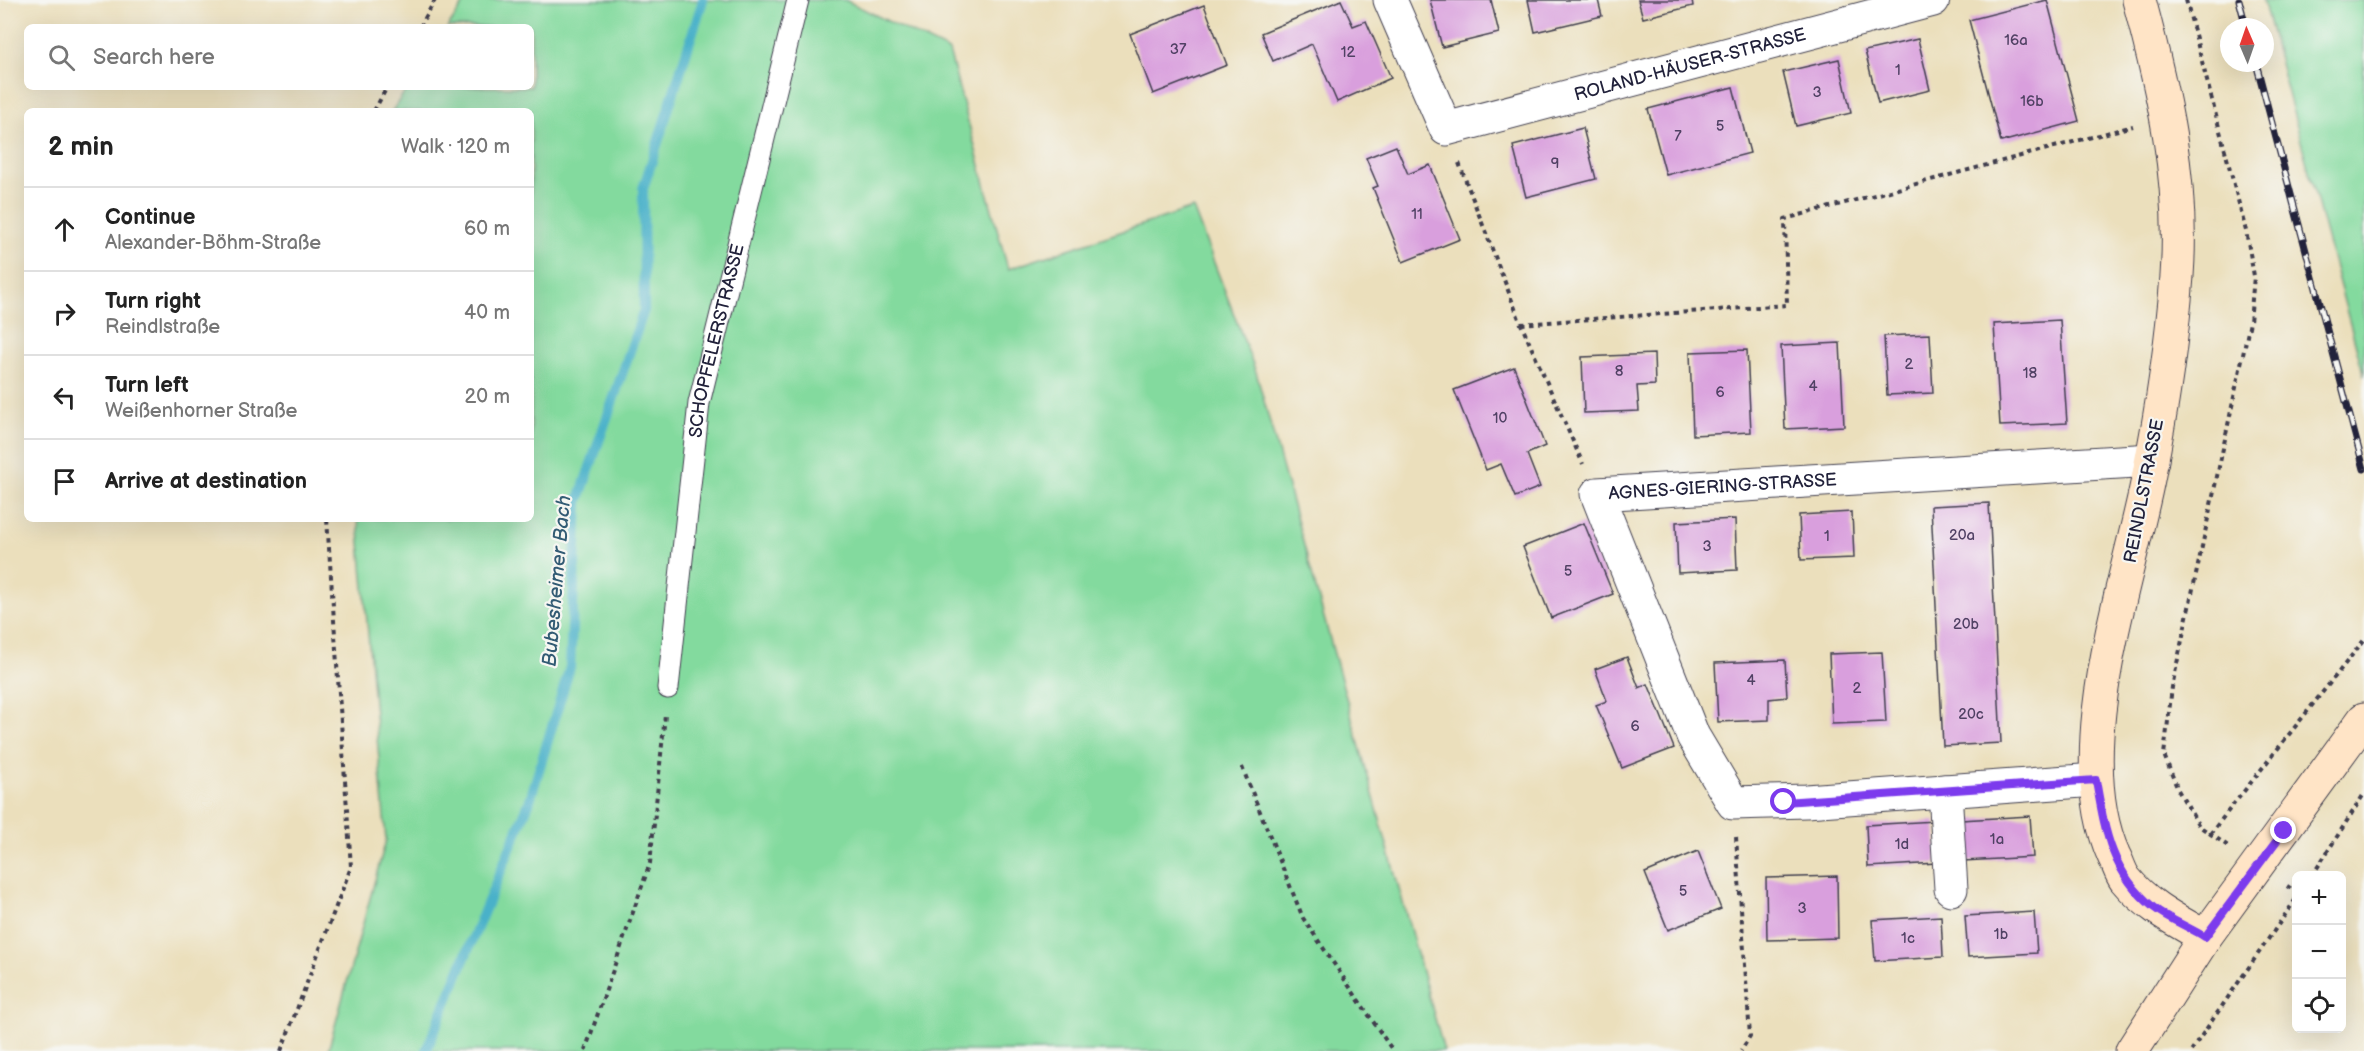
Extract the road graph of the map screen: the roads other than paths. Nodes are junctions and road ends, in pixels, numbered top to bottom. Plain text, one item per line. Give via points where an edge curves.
1 (798, 0) edge
2 (1390, 0) edge
3 (1933, 0) edge
4 (2139, 0) edge
5 (2152, 460) junction
6 (668, 688) road end
7 (2364, 719) edge
8 (2096, 780) junction
9 (1945, 791) junction
10 (1951, 889) dead end
11 (2205, 937) junction
12 (2132, 1051) edge

1 - 6 lane, SCHOPFELERSTRASSE via 699,403
2 - 3 street, ROLAND-HÄUSER-STRASSE via 1446,129
4 - 5 street, REINDLSTRASSE via 2168,117 2178,194 2171,340
5 - 8 street, REINDLSTRASSE via 2101,700
5 - 9 street, AGNES-GIERING-STRASSE via 1597,495 1693,736 1733,803
7 - 11 street
8 - 9 street
8 - 11 street, REINDLSTRASSE via 2106,838 2124,877 2154,908
9 - 10 street
11 - 12 street

